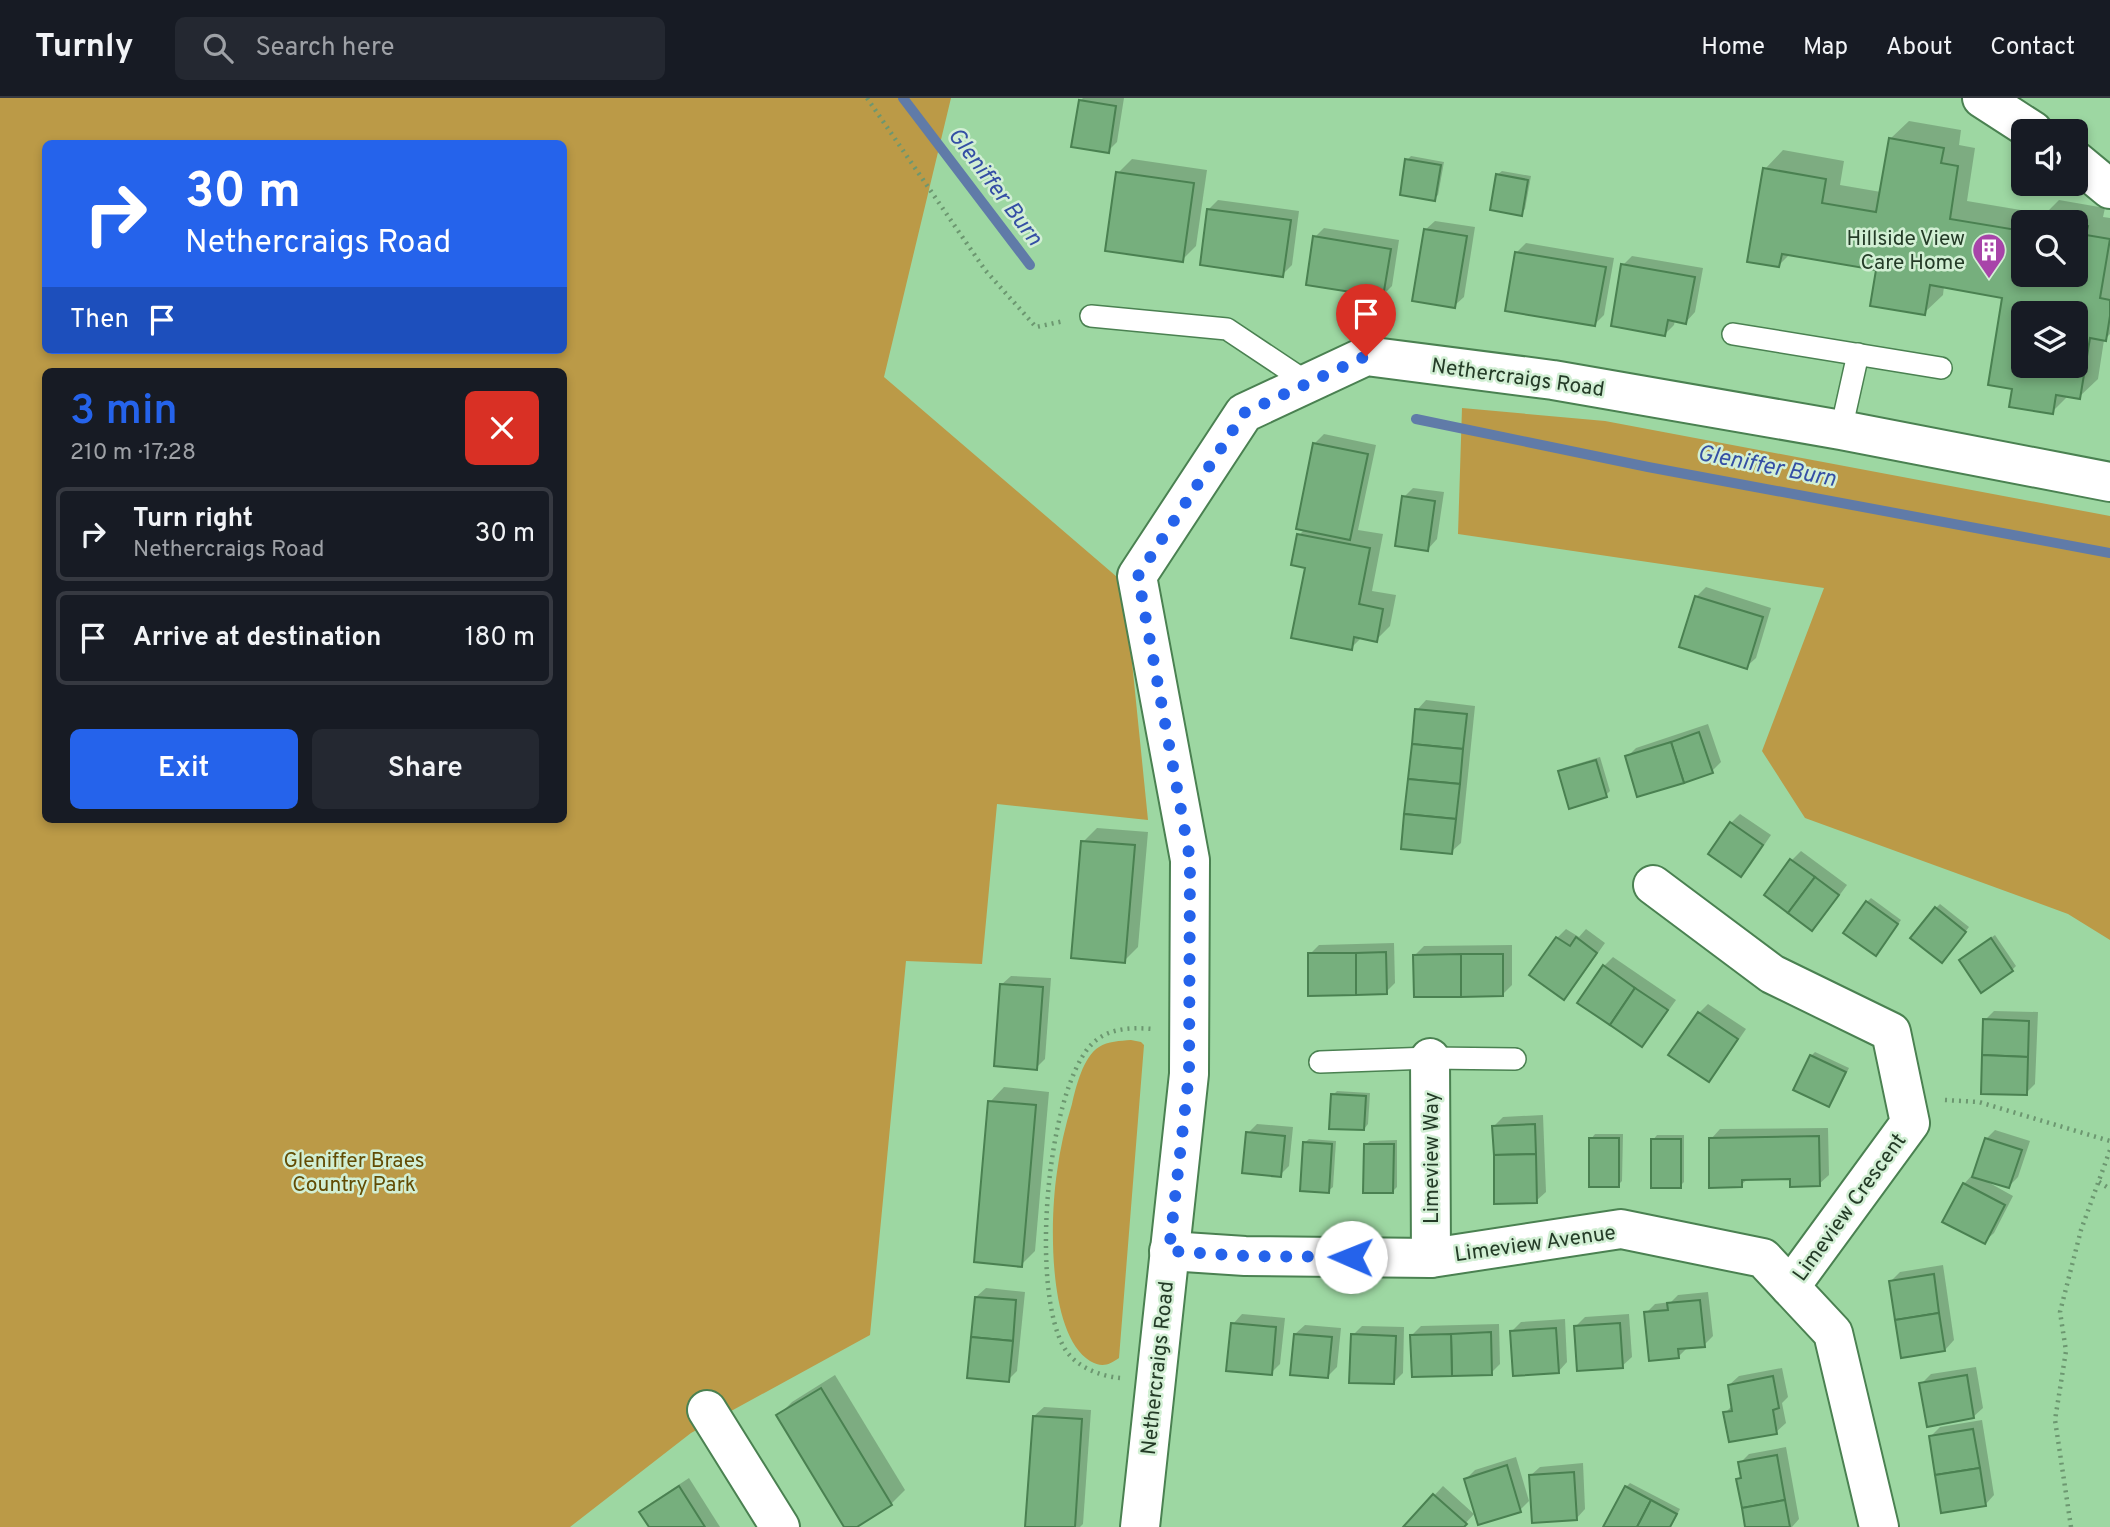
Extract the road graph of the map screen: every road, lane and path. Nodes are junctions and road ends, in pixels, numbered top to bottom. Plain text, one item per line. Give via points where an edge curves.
1 (867, 98) edge
2 (1982, 98) edge
3 (2014, 119) edge
4 (2088, 171) edge
5 (2110, 189) edge
6 (1091, 316) joint
7 (1733, 334) dead end
8 (1858, 354) junction
9 (1941, 368) dead end
10 (1308, 383) junction
11 (1841, 430) junction
12 (2110, 482) edge
13 (1653, 886) dead end
14 (1189, 1033) junction
15 (1430, 1058) junction
16 (1515, 1059) dead end
17 (1320, 1062) dead end
18 (1905, 1099) junction
19 (2110, 1140) edge
20 (2110, 1150) edge
21 (2099, 1182) junction
22 (2110, 1189) edge
23 (1169, 1251) junction
24 (1431, 1258) junction
25 (1790, 1287) junction
26 (1155, 1382) junction
27 (707, 1410) dead end
28 (780, 1527) edge
29 (1140, 1527) edge
30 (1879, 1527) edge
31 (2071, 1527) edge

1 - 6 path via 985,270 1036,327
2 - 3 street
4 - 5 street
6 - 10 lane via 1227,329
7 - 8 lane
8 - 9 lane
8 - 11 lane
10 - 11 street, Nethercraigs Road via 1366,356 1553,380
10 - 14 street, Nethercraigs Road via 1244,413 1138,576 1190,859
11 - 12 street, Nethercraigs Road
13 - 18 street, Limeview Crescent via 1772,974 1891,1032
14 - 23 street, Nethercraigs Road via 1189,1074
14 - 26 path via 1136,1028 1110,1031 1091,1045 1066,1092 1045,1209 1049,1284 1056,1329 1066,1351 1085,1368 1109,1377
15 - 16 lane
15 - 17 lane
15 - 24 street, Limeview Way
18 - 19 path via 1979,1102
18 - 25 street, Limeview Crescent via 1910,1123
20 - 21 path
21 - 22 path
21 - 31 path via 2060,1312 2066,1351 2055,1420
23 - 24 street, Limeview Avenue
23 - 26 street, Nethercraigs Road
24 - 25 street, Limeview Avenue via 1621,1229 1763,1258
25 - 30 street, Limeview Avenue via 1833,1332
26 - 29 street, Nethercraigs Road
27 - 28 street

